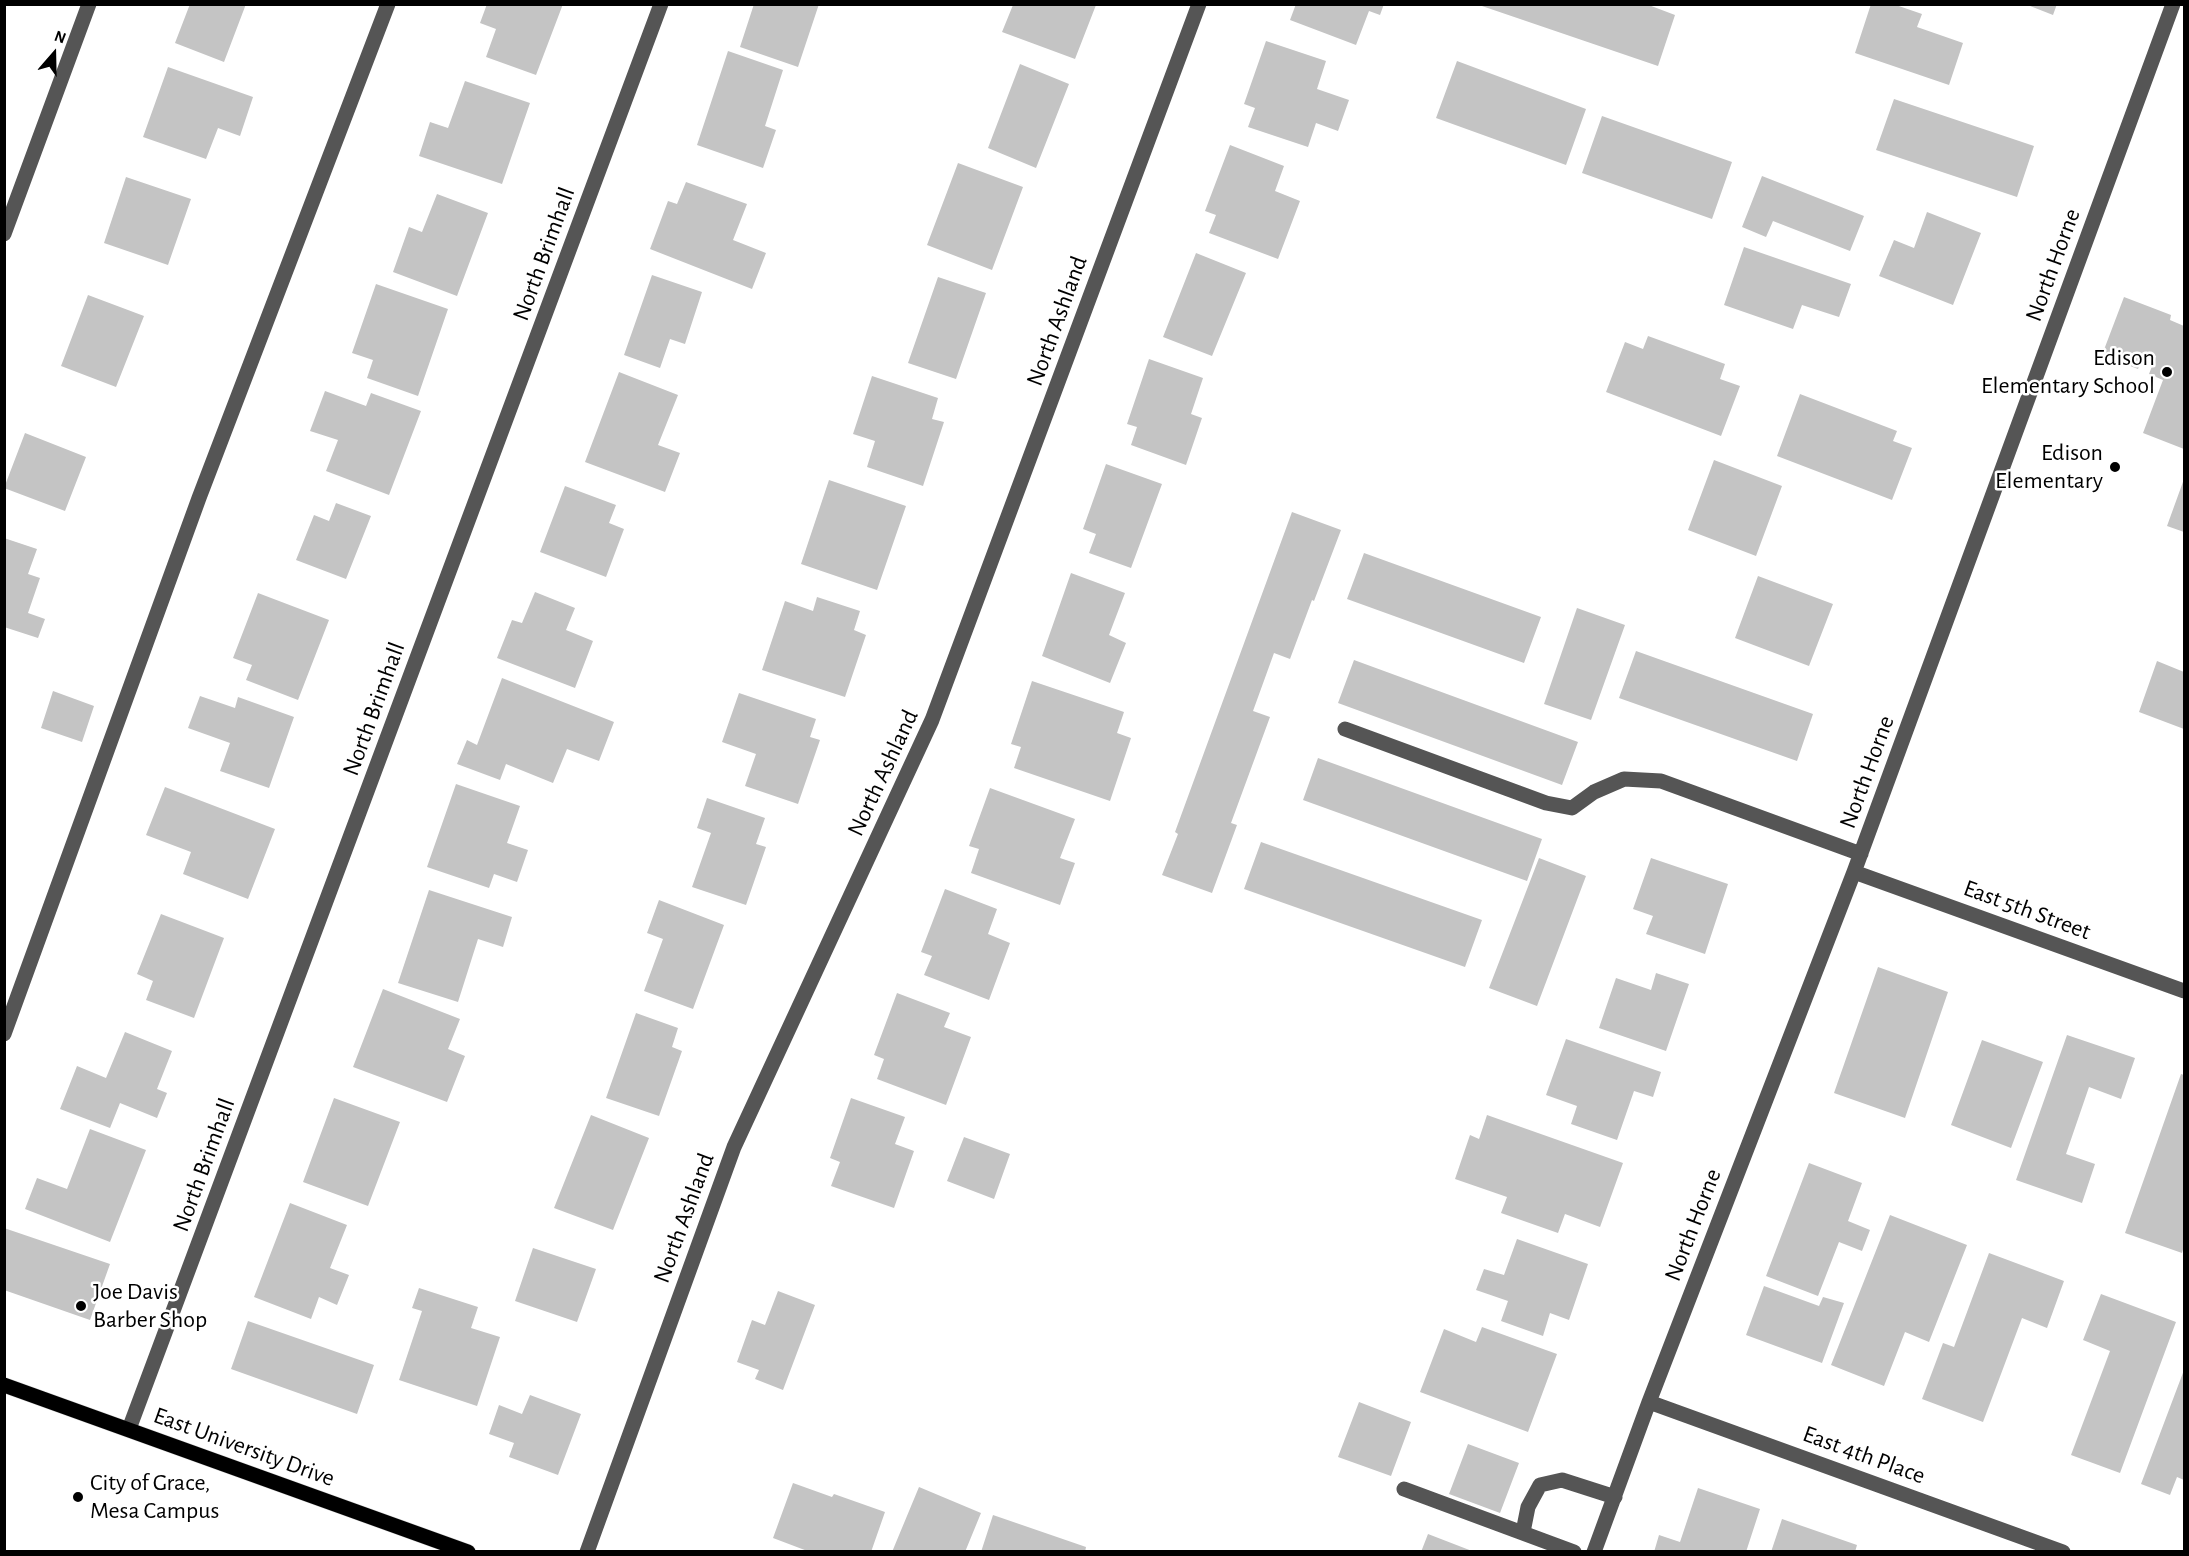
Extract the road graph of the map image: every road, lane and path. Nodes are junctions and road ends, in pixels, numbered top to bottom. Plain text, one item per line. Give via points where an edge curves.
1 (89, 4) edge
2 (388, 4) edge
3 (661, 4) edge
4 (1199, 4) edge
5 (2173, 4) edge
6 (4, 234) edge
7 (1345, 729) dead end
8 (1861, 854) junction
9 (1854, 872) junction
10 (2184, 991) edge
11 (4, 1034) edge
12 (4, 1384) edge
13 (1649, 1402) junction
14 (129, 1429) junction
15 (1404, 1489) dead end
16 (1615, 1497) junction
17 (1523, 1532) junction
18 (468, 1551) edge
19 (587, 1551) edge
20 (1574, 1551) edge
21 (1594, 1551) edge
22 (2064, 1551) edge

1 - 6 street
2 - 11 street via 199,498
3 - 14 street, North Brimhall
4 - 19 street, North Ashland via 932,720 734,1147
5 - 8 street, North Horne
7 - 8 street via 1546,803 1572,808 1594,792 1624,779 1662,781
8 - 9 street, North Horne
9 - 10 street, East 5th Street
9 - 13 street, North Horne
12 - 14 main road, East University Drive
13 - 16 street, North Horne
13 - 22 street, East 4th Place
14 - 18 main road, East University Drive
15 - 17 street
16 - 17 street via 1562,1480 1540,1485 1528,1507
16 - 21 street, North Horne
17 - 20 street

